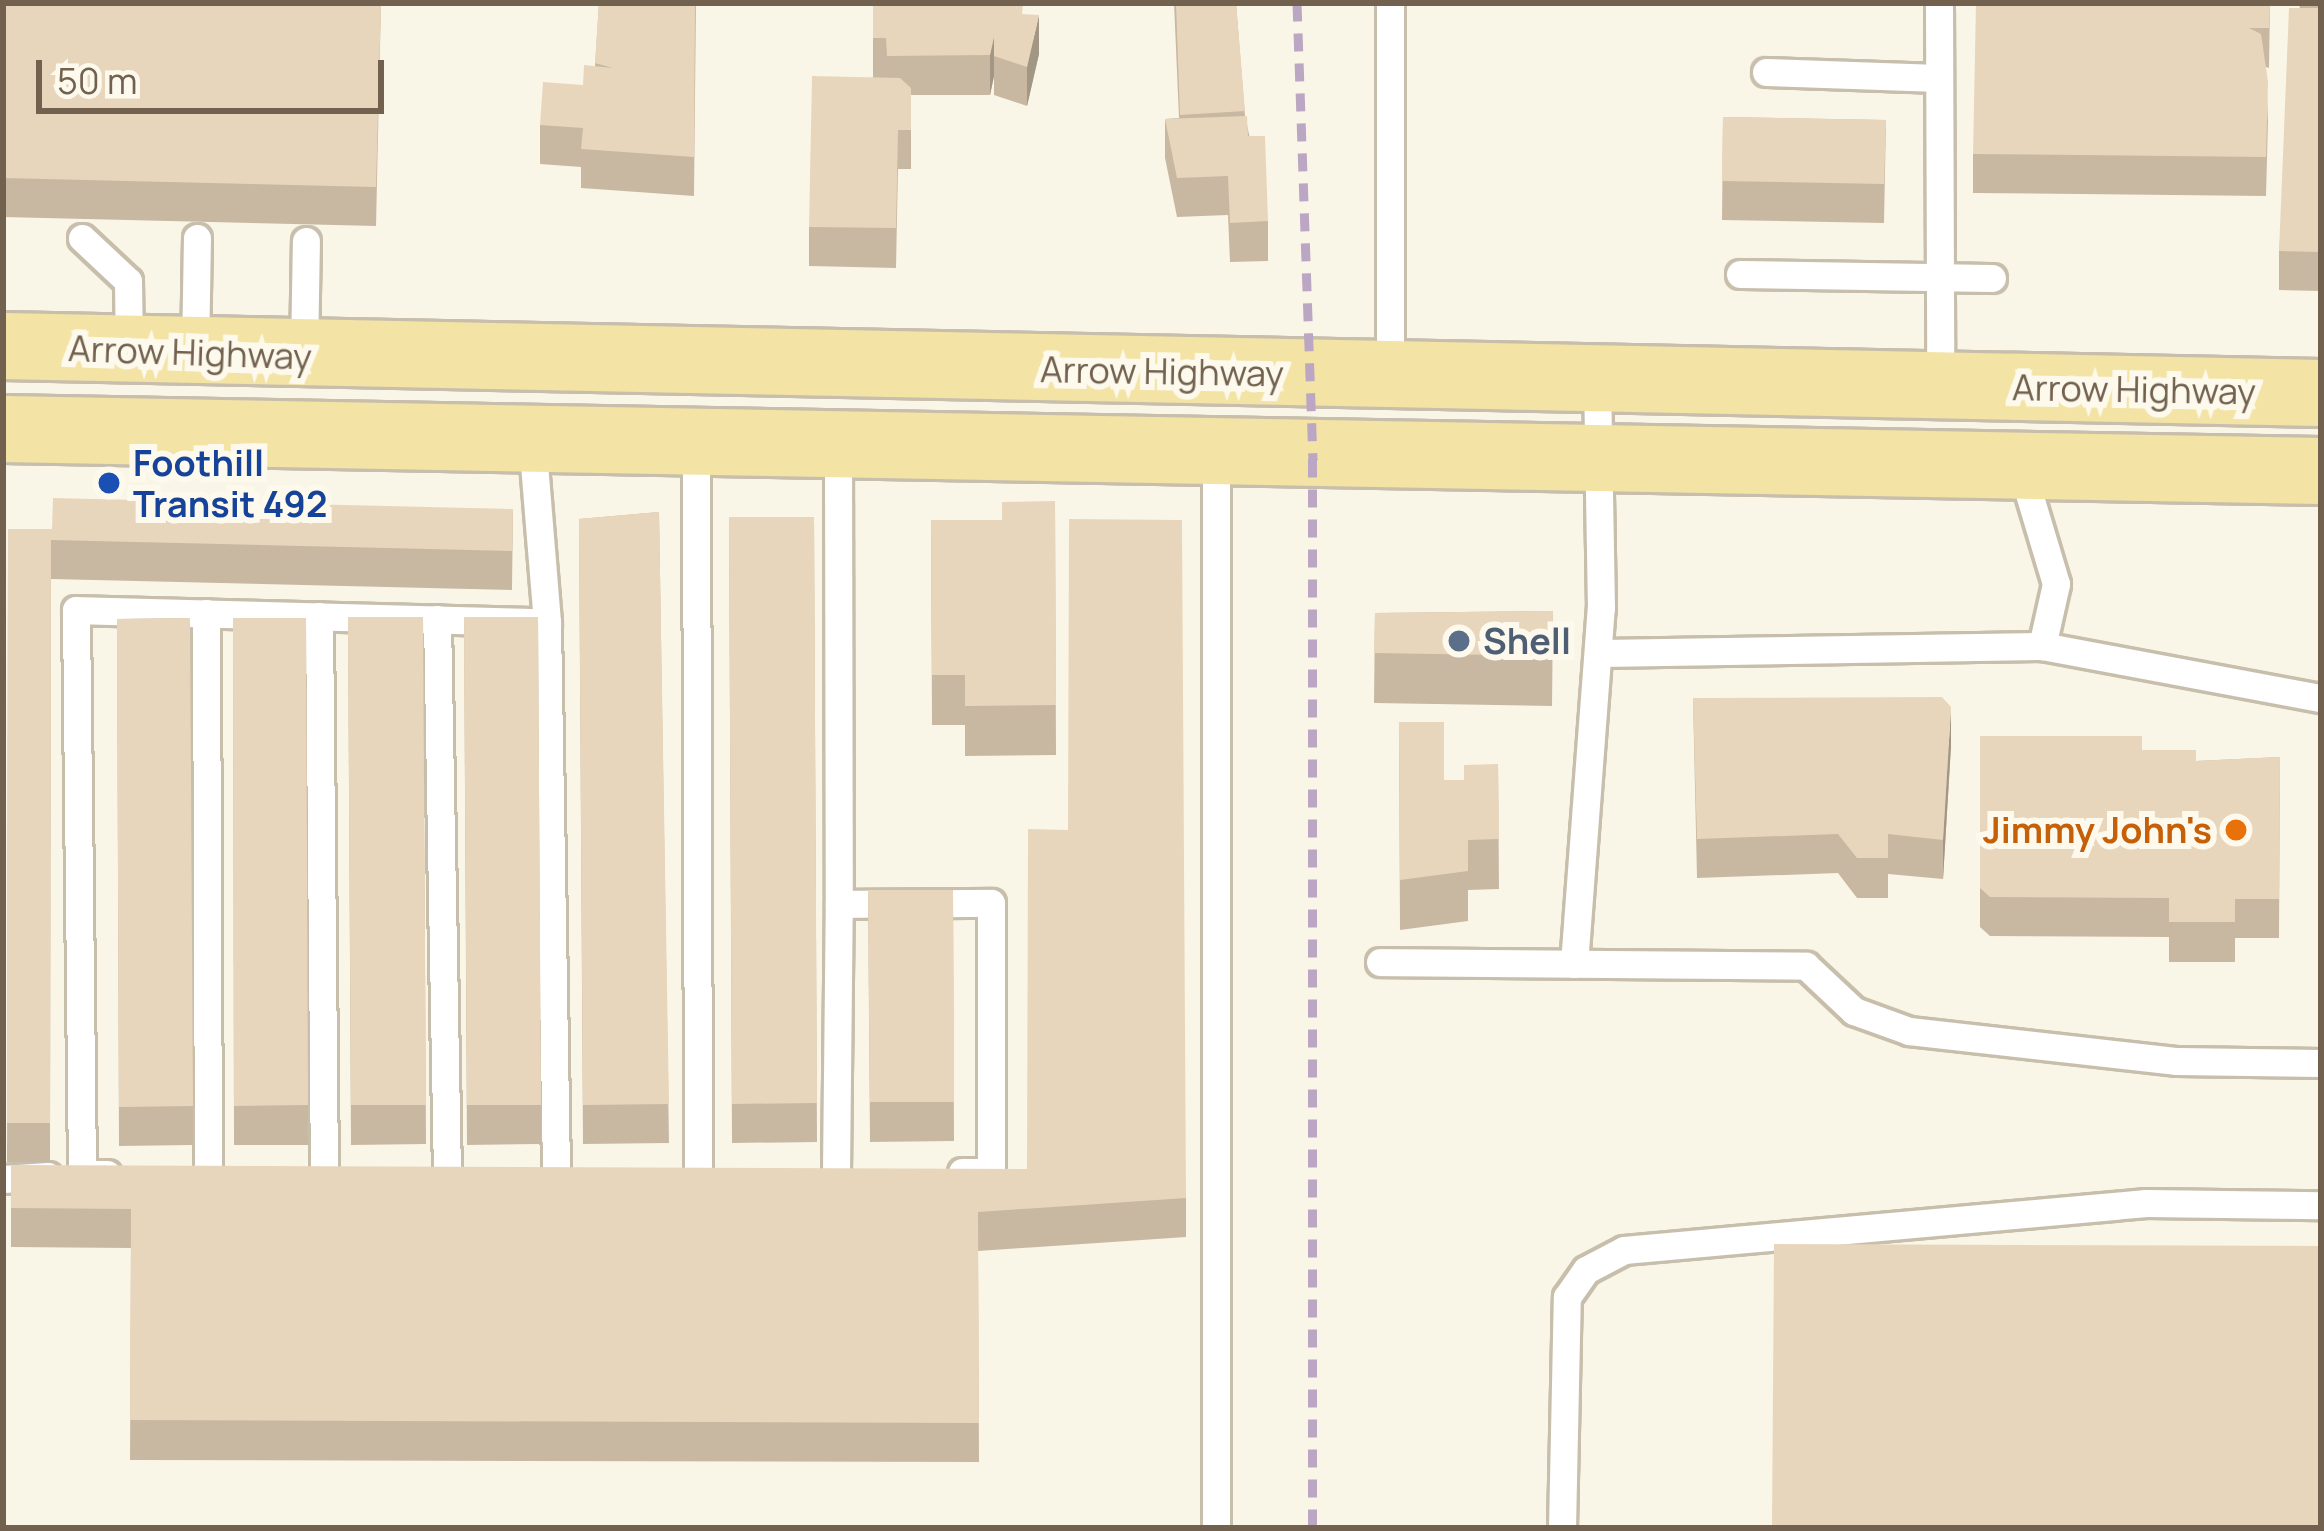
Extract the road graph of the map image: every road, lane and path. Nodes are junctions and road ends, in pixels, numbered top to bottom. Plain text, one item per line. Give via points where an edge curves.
1 (1390, 3) edge
2 (1939, 3) edge
3 (1766, 72) dead end
4 (1939, 78) junction
5 (82, 238) dead end
6 (196, 238) dead end
7 (306, 241) dead end
8 (1741, 274) dead end
9 (1939, 278) junction
10 (1992, 278) dead end
11 (3, 346) edge
12 (129, 350) junction
13 (195, 352) junction
14 (304, 356) junction
15 (1390, 373) junction
16 (1597, 380) junction
17 (1940, 384) junction
18 (2321, 393) edge
19 (3, 428) edge
20 (532, 440) junction
21 (696, 444) junction
22 (838, 447) junction
23 (1216, 457) junction
24 (1602, 462) junction
25 (2021, 467) junction
26 (2321, 471) edge
27 (206, 614) junction
28 (319, 616) junction
29 (437, 619) junction
30 (547, 622) junction
31 (2042, 646) junction
32 (1598, 653) junction
33 (2321, 698) edge
34 (839, 904) junction
35 (1379, 962) dead end
36 (1574, 964) junction
37 (2321, 1063) edge
38 (697, 1172) edge
39 (880, 1172) edge
40 (924, 1172) edge
41 (365, 1173) edge
42 (406, 1173) edge
43 (447, 1173) junction
44 (82, 1174) junction
45 (3, 1179) edge
46 (2321, 1205) edge
47 (1216, 1528) edge
48 (1562, 1528) edge

1 - 15 lane
2 - 4 lane
3 - 4 lane
4 - 9 lane
5 - 12 lane via 128,280
6 - 13 lane
7 - 14 lane
8 - 9 lane
9 - 10 lane
9 - 17 lane
11 - 12 main road, Arrow Highway
12 - 13 main road, Arrow Highway
13 - 14 main road, Arrow Highway
14 - 15 main road, Arrow Highway
15 - 16 main road, Arrow Highway
16 - 17 main road, Arrow Highway
16 - 24 lane
17 - 18 main road, Arrow Highway
19 - 20 main road
20 - 21 main road
20 - 30 lane
21 - 22 main road
21 - 38 lane
22 - 23 main road
22 - 34 lane
23 - 24 main road
23 - 47 lane
24 - 25 main road
24 - 32 lane
25 - 26 main road
25 - 31 lane via 2056,584
27 - 28 lane
27 - 44 lane via 76,610
27 - 44 lane via 220,1174
28 - 29 lane
28 - 41 lane via 312,1173
29 - 30 lane
29 - 43 lane
30 - 43 lane via 568,1172
31 - 32 lane
31 - 33 lane
32 - 36 lane
34 - 39 lane via 824,1172
34 - 40 lane via 991,903 991,1172
35 - 36 lane
36 - 37 lane via 1806,966 1853,1011 1910,1031 2176,1061
42 - 43 lane
44 - 45 lane
46 - 48 lane via 2146,1203 1624,1250 1586,1270 1567,1297

